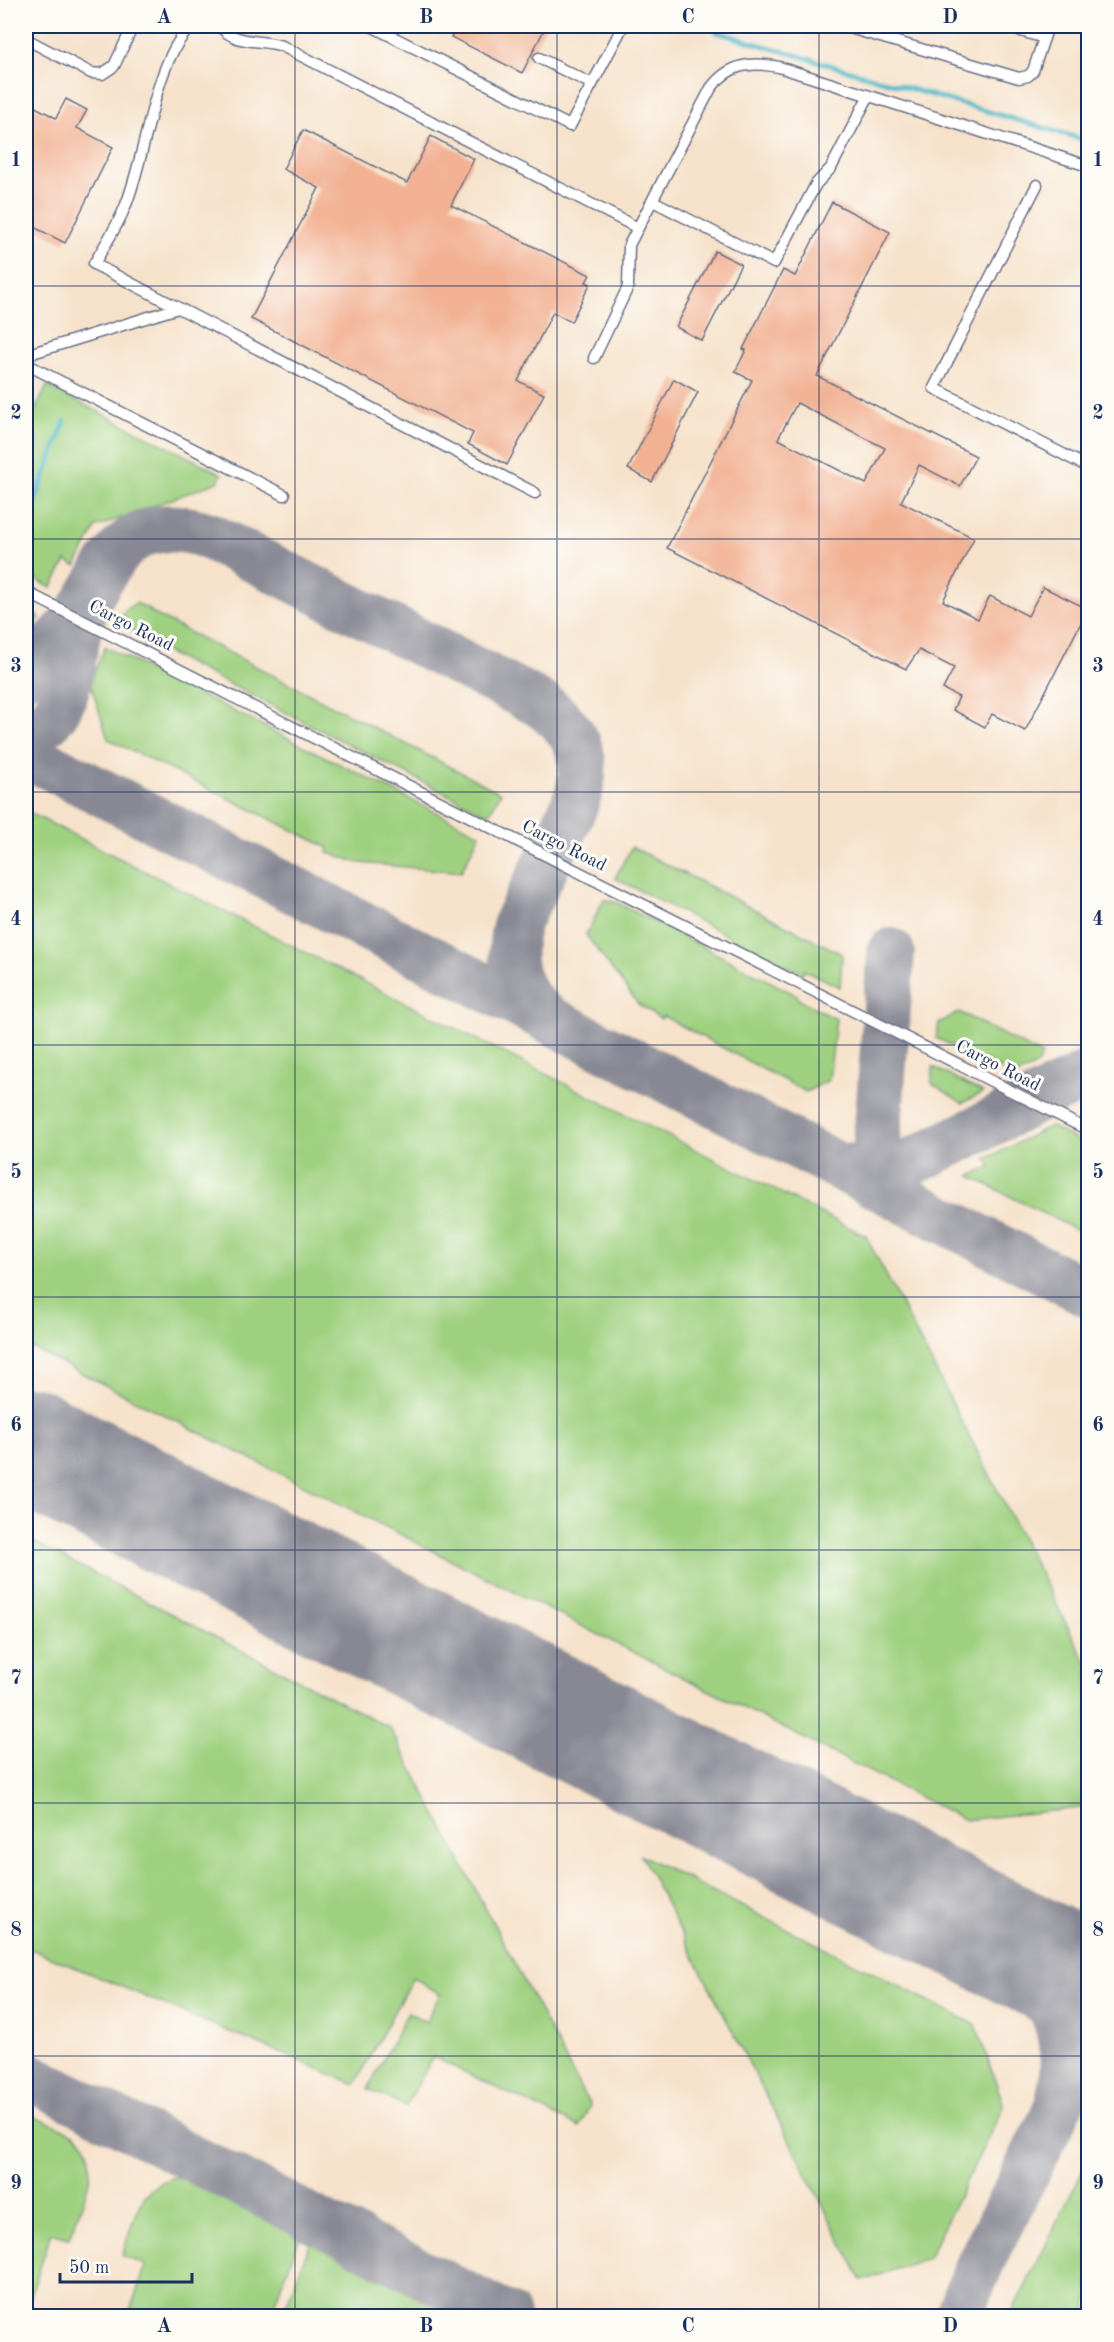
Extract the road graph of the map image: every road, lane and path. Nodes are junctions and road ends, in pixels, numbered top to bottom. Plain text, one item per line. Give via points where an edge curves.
1 (134, 26) edge
2 (220, 26) edge
3 (371, 26) edge
4 (623, 26) edge
5 (843, 26) edge
6 (1005, 26) edge
7 (1048, 26) edge
8 (185, 33) dead end
9 (1044, 38) junction
10 (26, 39) edge
11 (539, 57) dead end
12 (592, 84) junction
13 (868, 97) junction
14 (1089, 166) edge
15 (1037, 185) dead end
16 (653, 201) junction
17 (638, 228) junction
18 (178, 308) junction
19 (26, 354) edge
20 (594, 358) dead end
21 (26, 364) edge
22 (1089, 467) edge
23 (535, 493) dead end
24 (284, 495) dead end
25 (26, 592) edge
26 (1089, 1130) edge

1 - 10 lane via 114,66 102,74 91,73
2 - 17 lane via 245,40 282,46
3 - 12 lane via 570,126
4 - 12 lane
5 - 9 lane via 1019,78 1033,71
6 - 9 lane
7 - 9 lane
8 - 18 lane via 176,45 159,90 125,207 94,264
11 - 12 lane
13 - 14 lane
13 - 16 lane via 779,67 752,64 733,68 711,88
13 - 16 lane via 774,263
15 - 22 lane via 934,388
16 - 17 lane
17 - 20 lane via 628,250 628,287
18 - 19 lane
18 - 23 lane
21 - 24 lane
25 - 26 lane, Cargo Road

